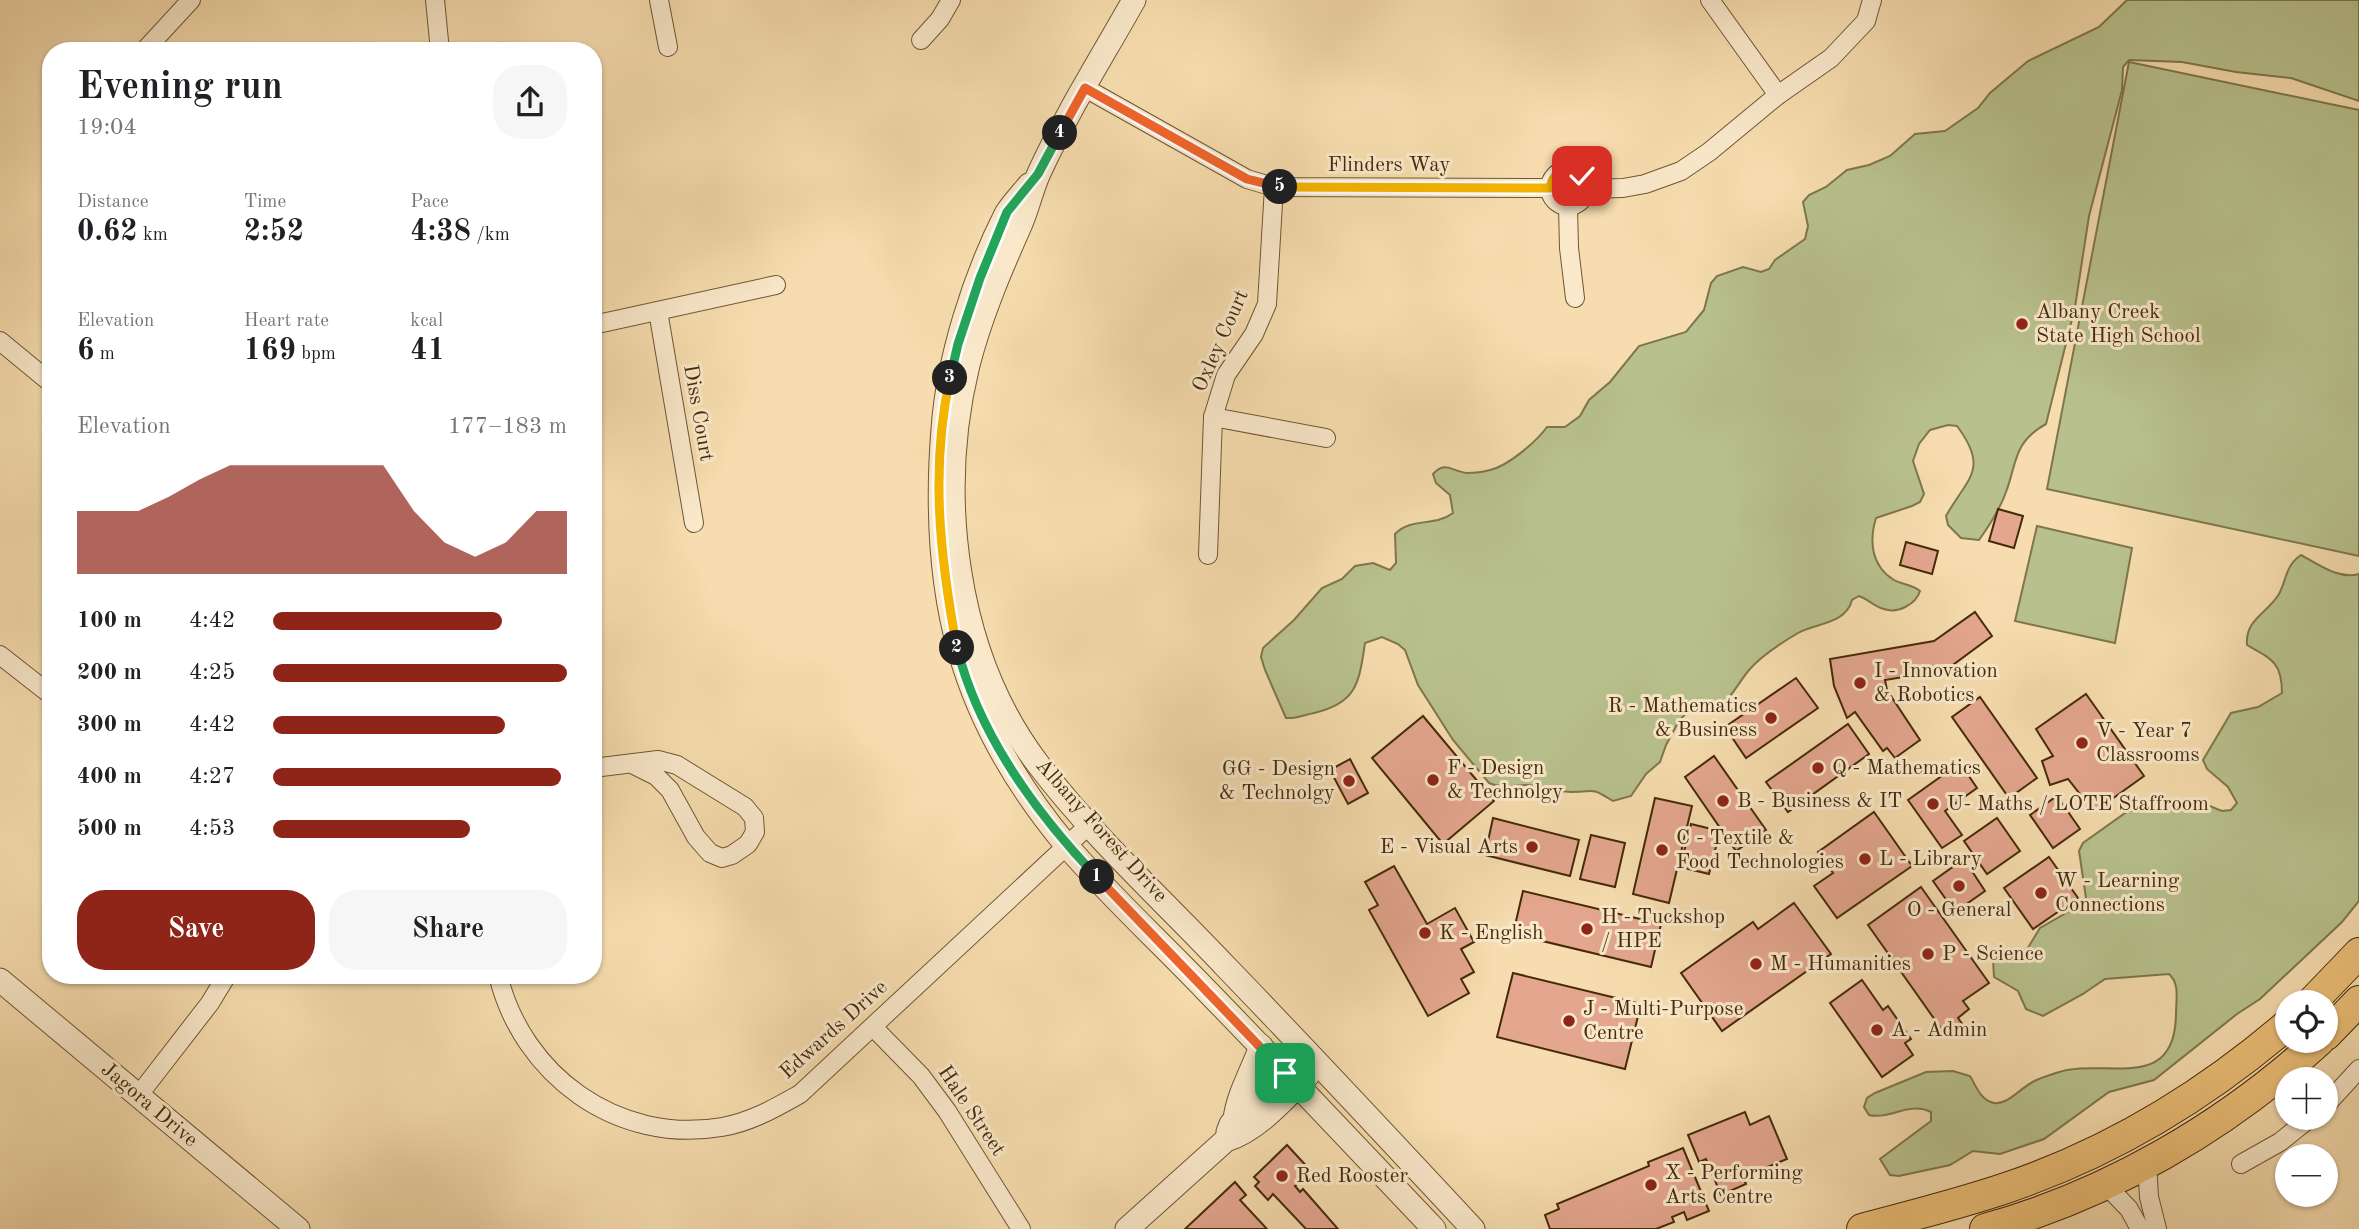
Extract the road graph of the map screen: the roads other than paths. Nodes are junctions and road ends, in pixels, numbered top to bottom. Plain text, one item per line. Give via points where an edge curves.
1 (191, 0) edge
2 (435, 0) edge
3 (659, 0) edge
4 (951, 0) edge
5 (1134, 0) edge
6 (1710, 0) edge
7 (1872, 0) edge
8 (921, 40) dead end
9 (152, 42) edge
10 (439, 42) edge
11 (668, 47) dead end
12 (1085, 88) junction
13 (1778, 95) junction
14 (1038, 174) junction
15 (1275, 187) junction
16 (1550, 188) junction
17 (1586, 189) junction
18 (1568, 206) junction
19 (776, 285) dead end
20 (1575, 298) dead end
21 (658, 311) junction
22 (602, 323) edge
23 (0, 341) edge
24 (42, 376) edge
25 (1213, 417) junction
26 (1326, 438) dead end
27 (694, 523) dead end
28 (1208, 555) dead end
29 (0, 655) edge
30 (42, 688) edge
31 (634, 765) junction
32 (602, 767) edge
33 (1089, 825) junction
34 (1067, 845) junction
35 (2359, 953) edge
36 (0, 980) edge
37 (222, 984) edge
38 (500, 984) edge
39 (2323, 990) edge
40 (2359, 1001) edge
41 (2338, 1023) edge
42 (873, 1027) junction
43 (2275, 1035) edge
44 (1261, 1046) junction
45 (2304, 1053) edge
46 (1312, 1059) junction
47 (2359, 1069) edge
48 (1292, 1079) junction
49 (2338, 1092) edge
50 (138, 1096) junction
51 (1231, 1130) junction
52 (2295, 1130) edge
53 (2147, 1162) junction
54 (2241, 1164) dead end
55 (2105, 1184) junction
56 (298, 1229) edge
57 (1021, 1229) edge
58 (1127, 1229) edge
59 (1434, 1229) edge
60 (1473, 1229) edge
61 (1862, 1229) edge
62 (1985, 1229) edge
63 (2140, 1229) edge
64 (2157, 1229) edge

1 - 9 street
2 - 10 street
3 - 11 street
4 - 8 street
5 - 12 street, Albany Forest Drive
6 - 13 street
7 - 13 street via 1866,21 1830,58
12 - 14 street, Albany Forest Drive
12 - 15 street, Flinders Way via 1247,179
13 - 17 street via 1681,171 1645,184
14 - 33 street, Albany Forest Drive via 992,290 968,367 955,455 956,537 965,602 983,664 1006,716 1037,763
14 - 34 street, Albany Forest Drive via 1007,212 958,344 945,403 938,509 942,565 958,651 978,705 1002,756
15 - 16 street, Flinders Way
15 - 25 street, Oxley Court via 1267,304 1254,334 1226,375
16 - 17 street via 1555,175 1567,170 1582,176
16 - 18 street via 1556,202
17 - 18 street via 1582,201
18 - 20 street
19 - 21 street
21 - 22 street
21 - 27 street, Diss Court
23 - 24 street
25 - 26 street
25 - 28 street, Oxley Court
29 - 30 street
31 - 31 street via 656,776 670,790 710,853 722,858 748,844 755,832 754,818 745,807 677,765 658,760
31 - 32 street
33 - 34 street, Edwards Drive
33 - 46 street, Albany Forest Drive
34 - 42 street, Edwards Drive
34 - 44 street, Albany Forest Drive
35 - 39 highway
36 - 50 street, Jagora Drive
37 - 50 street
38 - 42 street, Edwards Drive via 517,1029 538,1059 567,1087 595,1105 646,1125 721,1127 761,1116 800,1094
40 - 41 highway
42 - 57 street, Hale Street via 921,1076 947,1111
43 - 61 highway via 2208,1088 2102,1148 2007,1188
44 - 48 street, Albany Forest Drive
44 - 51 street
45 - 53 highway via 2232,1111
46 - 48 street
46 - 60 street, Albany Forest Drive
47 - 49 street
48 - 51 street via 1239,1136
48 - 59 street, Albany Forest Drive
50 - 56 street, Jagora Drive
51 - 58 street
52 - 54 street
53 - 55 highway
53 - 64 street
55 - 62 highway
55 - 63 street via 2129,1209

